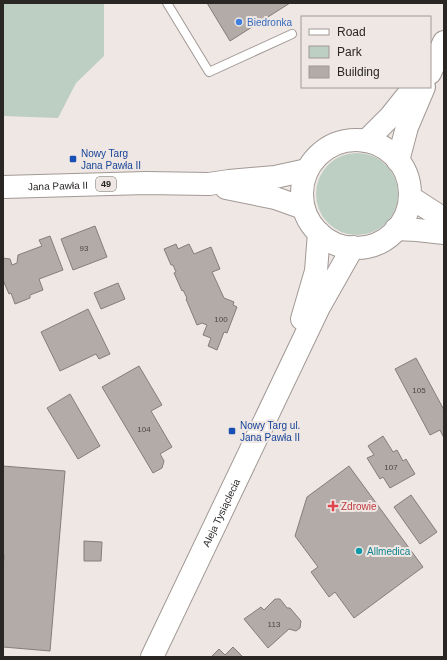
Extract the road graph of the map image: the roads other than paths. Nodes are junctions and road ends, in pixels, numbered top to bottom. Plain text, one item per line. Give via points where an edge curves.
1 (167, 3) edge
2 (292, 34) dead end
3 (413, 88) edge
4 (424, 88) edge
5 (366, 140) junction
6 (398, 161) junction
7 (307, 170) junction
8 (209, 184) junction
9 (3, 187) edge
10 (410, 197) junction
11 (303, 208) junction
12 (444, 220) edge
13 (396, 229) junction
14 (319, 233) junction
15 (444, 233) edge
16 (352, 247) junction
17 (289, 369) junction
18 (152, 657) edge

1 - 2 lane via 209,72
3 - 5 main road via 390,117
4 - 6 main road via 407,127
5 - 6 main road via 384,147
5 - 7 main road via 348,140 332,145 318,155
6 - 10 main road via 406,174
7 - 8 main road, Jana Pawła II / 49 via 275,177
7 - 11 main road via 302,184
8 - 9 main road, Jana Pawła II / 49 via 138,183
8 - 11 main road, Jana Pawła II / 49 via 275,198
10 - 12 main road
10 - 13 main road via 406,214
11 - 14 main road via 309,222
13 - 15 main road
13 - 16 main road via 381,241 362,247
14 - 16 main road via 331,242
14 - 17 main road, Aleja Tysiąclecia via 316,270
16 - 17 main road, Aleja Tysiąclecia via 319,306
17 - 18 main road, Aleja Tysiąclecia

